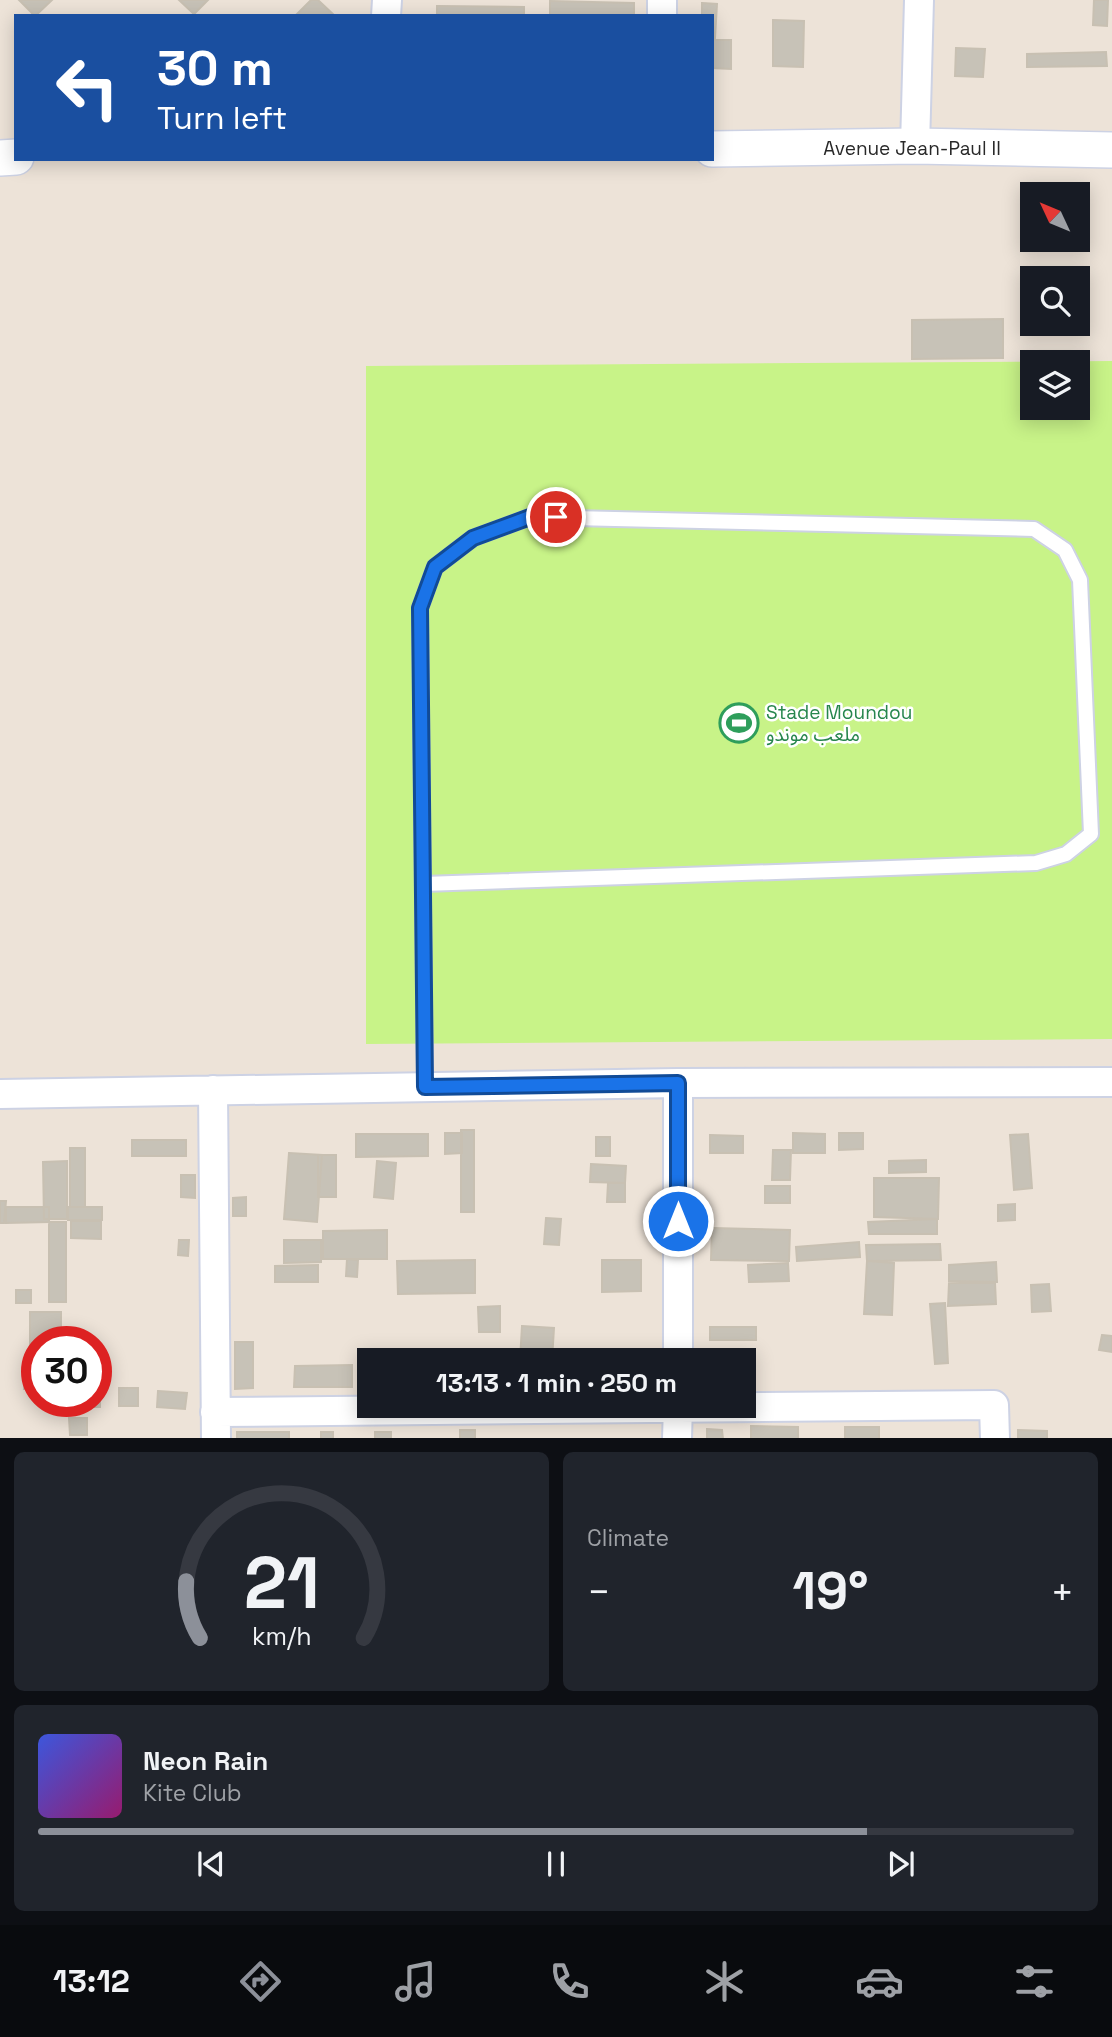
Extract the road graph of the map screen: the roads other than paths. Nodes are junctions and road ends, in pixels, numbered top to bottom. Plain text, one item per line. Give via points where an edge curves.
1 (919, 0) edge
2 (915, 146) junction
3 (714, 149) edge
4 (1112, 150) edge
5 (424, 884) junction
6 (1112, 1082) edge
7 (678, 1083) junction
8 (425, 1087) junction
9 (213, 1090) junction
10 (0, 1094) edge
11 (678, 1348) edge
12 (756, 1406) edge
13 (386, 1418) edge
14 (678, 1418) edge
15 (216, 1425) edge
16 (677, 1438) edge
17 (995, 1438) edge

1 - 2 street
2 - 3 street, Avenue Jean-Paul II
2 - 4 street, Avenue Jean-Paul II
5 - 5 lane via 1036,863 1066,854 1091,834 1080,580 1065,550 1034,528 530,517 473,538 435,567 420,608
5 - 8 lane
6 - 7 street
7 - 8 street
7 - 11 street
8 - 9 street
9 - 10 street
9 - 15 street
12 - 17 street via 994,1405
13 - 15 street
14 - 16 street

